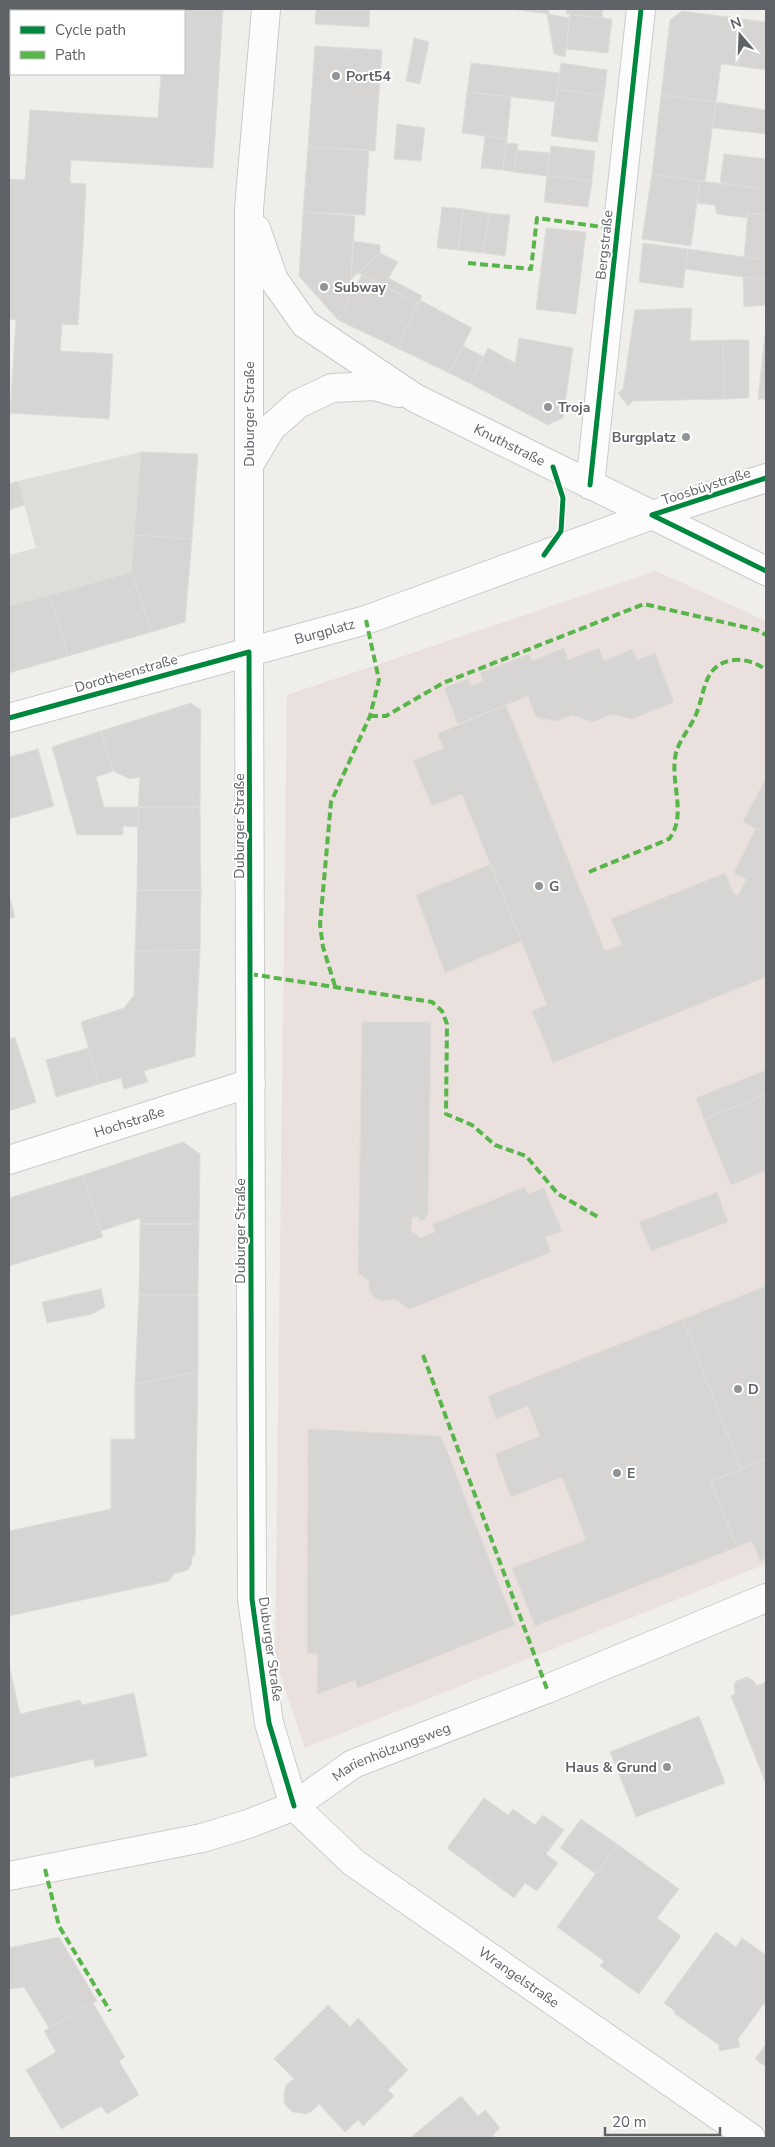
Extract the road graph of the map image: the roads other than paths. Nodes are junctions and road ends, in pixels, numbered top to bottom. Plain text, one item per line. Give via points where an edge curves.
1 (266, 9) edge
2 (641, 9) edge
3 (249, 208) junction
4 (415, 398) junction
5 (249, 465) junction
6 (766, 478) edge
7 (590, 484) junction
8 (652, 515) junction
9 (766, 571) edge
10 (250, 652) junction
11 (9, 718) edge
12 (251, 1083) junction
13 (9, 1160) edge
14 (766, 1598) edge
15 (294, 1806) junction
16 (9, 1876) edge
17 (751, 2138) edge

1 - 3 street, Duburger Straße
2 - 7 street, Bergstraße
3 - 4 street, Knuthstraße via 274,280 305,324
3 - 5 street, Duburger Straße
4 - 5 street, Knuthstraße via 375,386 332,388 298,404 271,428
4 - 7 street, Knuthstraße
5 - 10 street, Duburger Straße
6 - 8 street, Toosbüystraße
7 - 8 street, Knuthstraße
8 - 9 street, Knuthstraße
8 - 10 street, Burgplatz via 366,620
10 - 11 street, Dorotheenstraße
10 - 12 street, Duburger Straße
12 - 13 street, Hochstraße
12 - 15 street, Duburger Straße via 252,1599 270,1723
14 - 15 street, Marienhölzungsweg via 534,1694 353,1764
15 - 16 street, Marienhölzungsweg via 202,1838
15 - 17 street, Wrangelstraße via 354,1863

